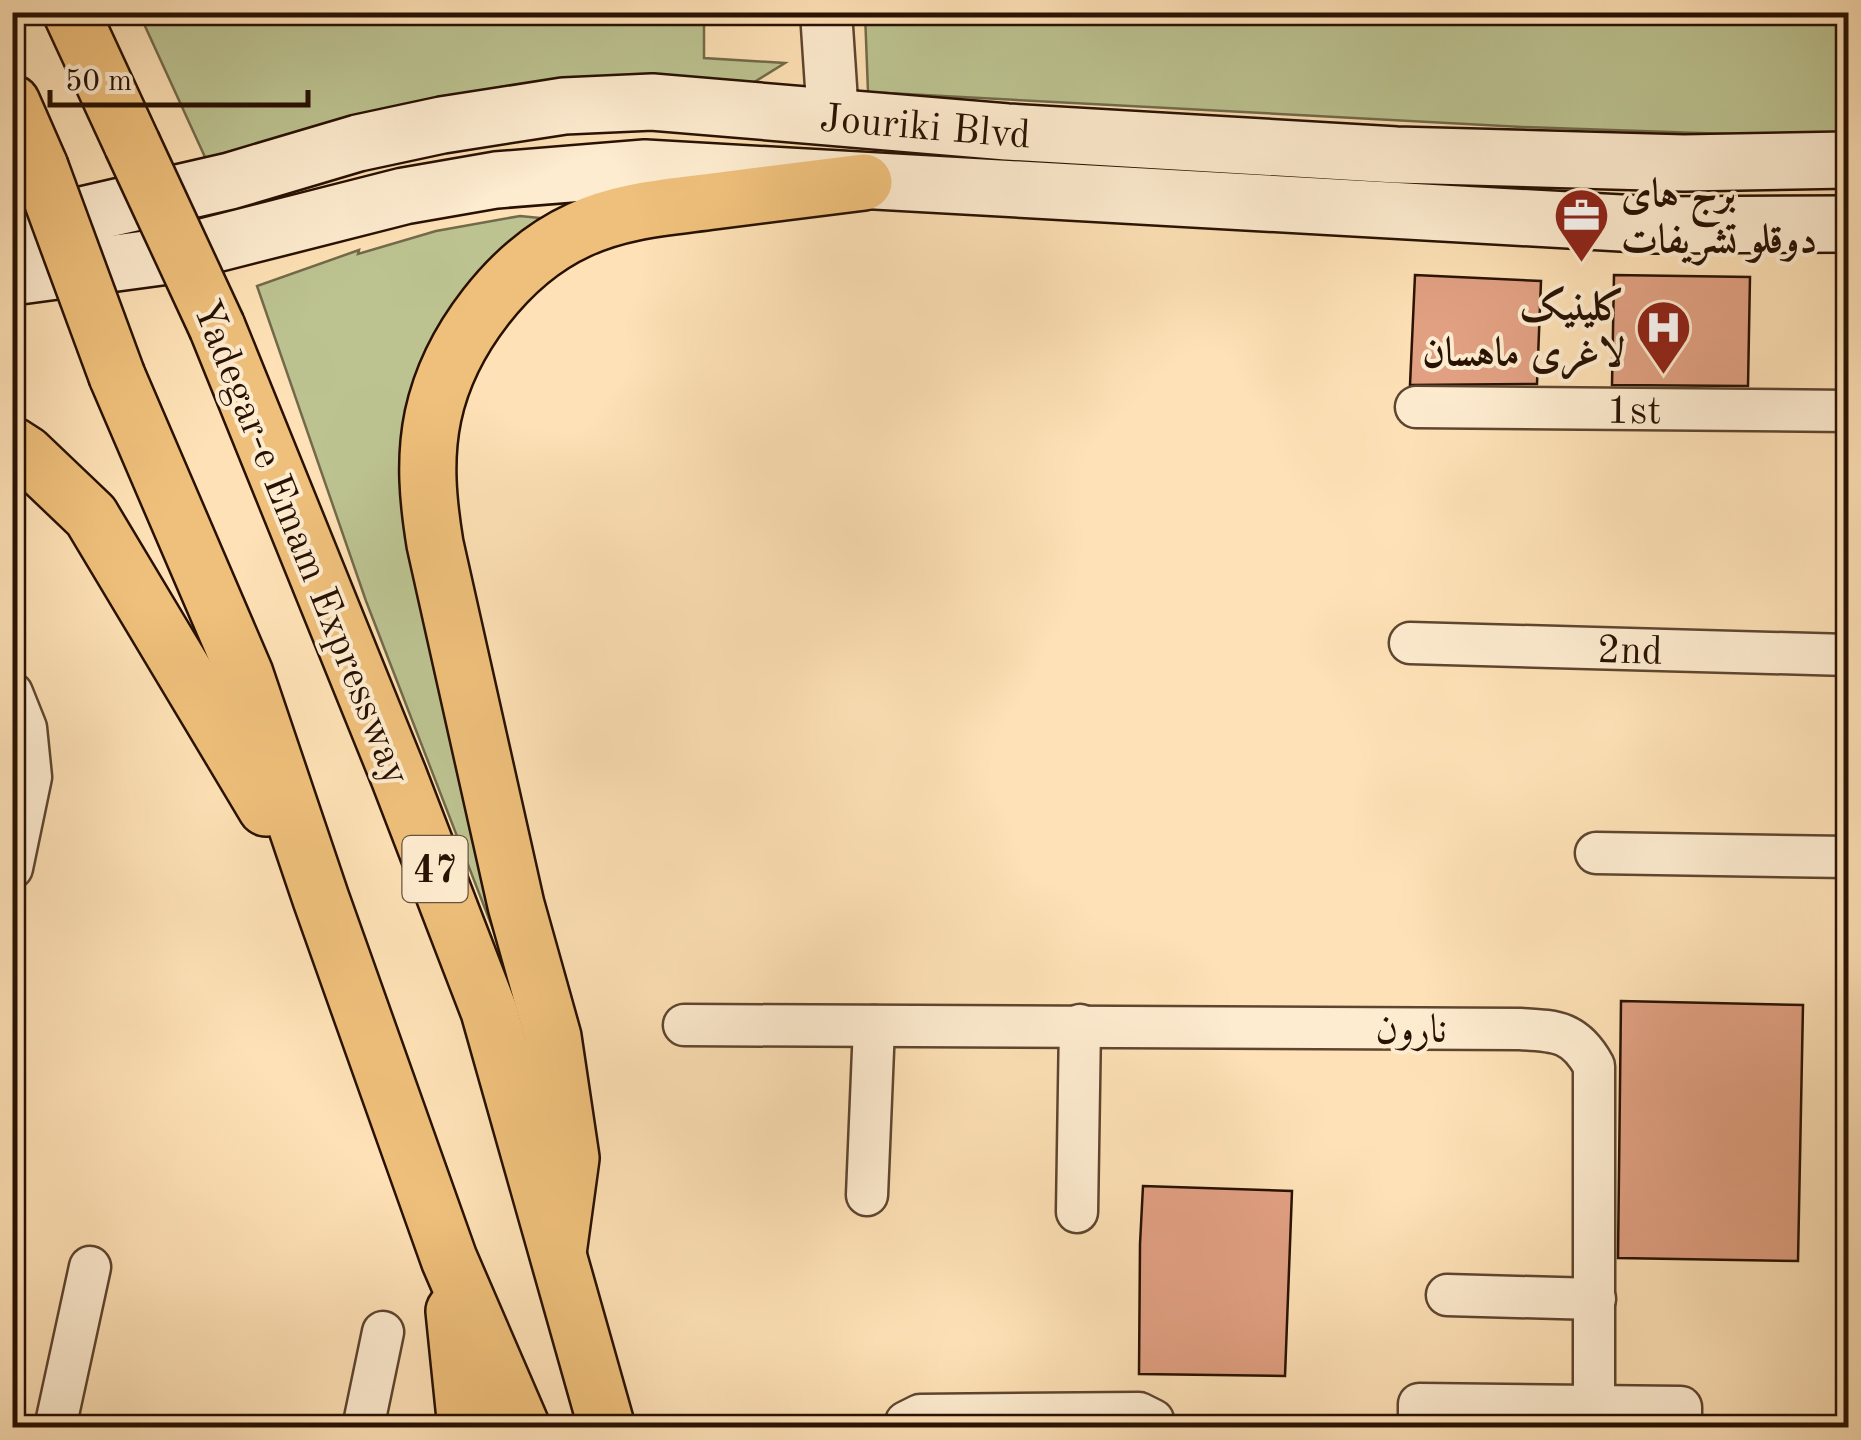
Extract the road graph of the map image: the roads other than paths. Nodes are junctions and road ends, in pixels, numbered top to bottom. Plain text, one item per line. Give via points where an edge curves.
1 (71, 12) edge
2 (826, 12) edge
3 (12, 103) edge
4 (832, 117) junction
5 (1848, 160) edge
6 (1684, 163) junction
7 (864, 182) junction
8 (1848, 224) edge
9 (12, 226) edge
10 (1656, 226) junction
11 (12, 277) edge
12 (1416, 407) dead end
13 (1848, 411) edge
14 (12, 445) edge
15 (1410, 643) dead end
16 (1848, 655) edge
17 (12, 693) edge
18 (1596, 853) dead end
19 (1848, 857) edge
20 (12, 868) edge
21 (321, 899) junction
22 (684, 1025) dead end
23 (1080, 1025) junction
24 (874, 1026) junction
25 (867, 1195) dead end
26 (1077, 1212) dead end
27 (558, 1253) junction
28 (449, 1258) junction
29 (90, 1267) dead end
30 (1447, 1295) dead end
31 (1595, 1298) junction
32 (384, 1332) dead end
33 (1594, 1406) junction
34 (1419, 1416) edge
35 (1681, 1418) edge
36 (611, 1420) edge
37 (1154, 1424) edge
38 (905, 1425) edge
39 (55, 1428) edge
40 (363, 1428) edge
41 (466, 1428) edge
42 (522, 1428) edge

1 - 27 highway, Yadegar-e Emam Expressway / 47, bridge via 217,326 399,777 489,1011
2 - 4 street
3 - 21 highway, bridge via 117,376 246,674
4 - 6 main road, Jouriki Blvd via 1396,156
4 - 9 main road, Jouriki Blvd via 652,102 564,106 374,139 230,181
5 - 6 main road, Jouriki Blvd
6 - 10 main road
7 - 10 main road, Jouriki Blvd
7 - 11 main road, Jouriki Blvd via 645,168 496,180 404,196 168,256
7 - 27 highway via 634,212 578,230 509,279 462,341 433,416 427,493 435,544 516,905 553,1037 572,1158
8 - 10 main road, Jouriki Blvd
12 - 13 street, 1st
14 - 21 highway via 91,516
15 - 16 street, 2nd
17 - 20 street via 26,728 31,777
18 - 19 street
21 - 28 highway
22 - 24 street, نارون
23 - 24 street, نارون
23 - 26 street
23 - 31 street, نارون via 1520,1029 1570,1037 1594,1066
24 - 25 street
27 - 36 highway, Yadegar-e Emam Expressway / 47
28 - 41 highway
28 - 42 highway
29 - 39 street
30 - 31 street
31 - 33 street, نارون
32 - 40 street
33 - 34 street
33 - 35 street
37 - 38 street via 1139,1413 920,1416

